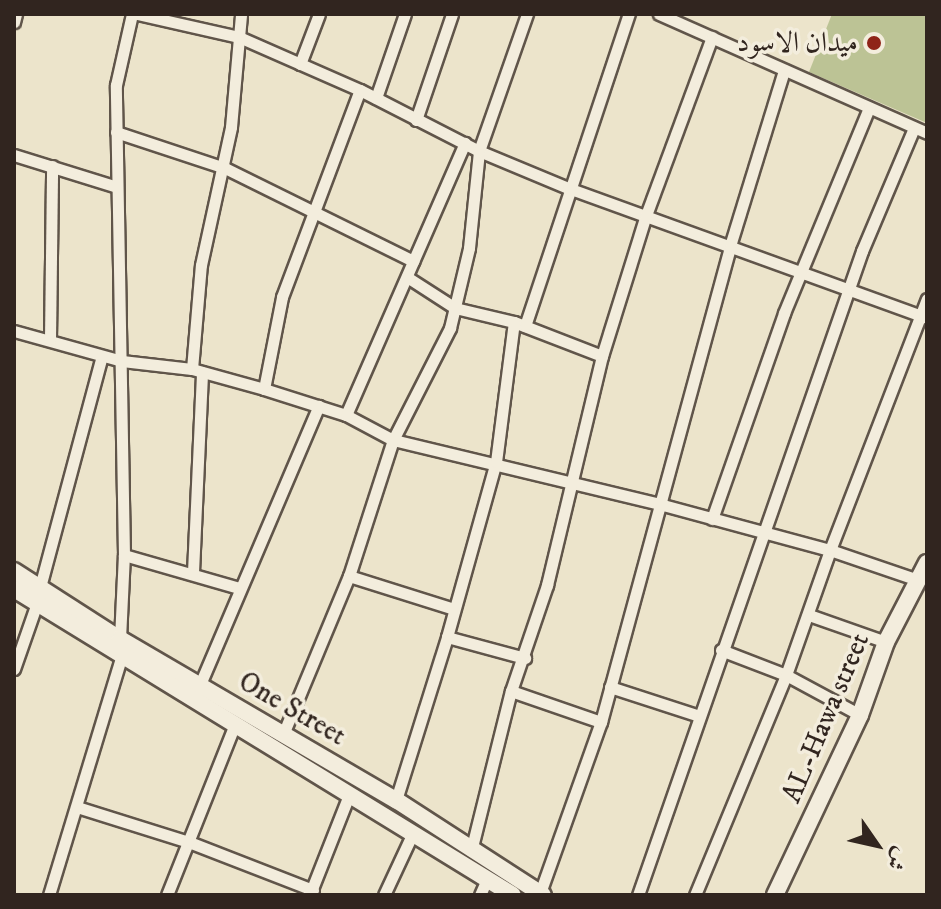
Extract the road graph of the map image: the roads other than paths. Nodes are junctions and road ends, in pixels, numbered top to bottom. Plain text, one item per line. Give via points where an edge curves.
1 (16, 14) edge
2 (134, 14) edge
3 (241, 14) edge
4 (319, 14) edge
5 (405, 14) edge
6 (452, 14) edge
7 (527, 14) edge
8 (629, 14) edge
9 (659, 14) edge
10 (14, 22) edge
11 (239, 37) junction
12 (712, 37) junction
13 (300, 64) junction
14 (784, 70) junction
15 (360, 90) junction
16 (376, 98) junction
17 (869, 108) junction
18 (416, 120) junction
19 (914, 128) junction
20 (116, 132) junction
21 (927, 133) edge
22 (465, 143) junction
23 (479, 151) junction
24 (14, 155) edge
25 (52, 166) junction
26 (225, 168) junction
27 (117, 187) junction
28 (568, 188) junction
29 (315, 212) junction
30 (645, 218) junction
31 (730, 246) junction
32 (413, 261) junction
33 (801, 272) junction
34 (407, 277) junction
35 (851, 292) junction
36 (927, 299) edge
37 (455, 308) junction
38 (924, 316) edge
39 (519, 324) junction
40 (14, 331) edge
41 (50, 339) junction
42 (102, 356) junction
43 (602, 356) junction
44 (122, 361) junction
45 (197, 371) junction
46 (264, 389) junction
47 (319, 406) junction
48 (346, 415) junction
49 (393, 440) junction
50 (496, 462) junction
51 (573, 485) junction
52 (663, 505) junction
53 (712, 519) junction
54 (763, 533) junction
55 (830, 550) junction
56 (124, 555) junction
57 (927, 563) edge
58 (14, 571) edge
59 (193, 572) junction
60 (349, 576) junction
61 (918, 580) junction
62 (239, 588) junction
63 (14, 589) edge
64 (38, 595) junction
65 (454, 609) junction
66 (809, 615) junction
67 (447, 637) junction
68 (886, 642) junction
69 (121, 647) junction
70 (721, 650) junction
71 (525, 658) junction
72 (14, 669) edge
73 (786, 675) junction
74 (610, 687) junction
75 (511, 691) junction
76 (196, 692) junction
77 (860, 715) junction
78 (699, 716) junction
79 (601, 722) junction
80 (235, 724) junction
81 (284, 732) junction
82 (349, 795) junction
83 (396, 800) junction
84 (77, 807) junction
85 (412, 835) junction
86 (189, 842) junction
87 (471, 851) junction
88 (487, 879) junction
89 (311, 892) edge
90 (541, 894) edge
91 (49, 895) edge
92 (167, 895) edge
93 (384, 895) edge
94 (480, 895) edge
95 (513, 895) edge
96 (638, 895) edge
97 (695, 895) edge
98 (775, 895) edge

1 - 10 street
2 - 11 street
2 - 20 street via 116,85
3 - 11 street
4 - 13 street
5 - 16 street
6 - 18 street
7 - 23 street
8 - 28 street
9 - 12 street
11 - 13 street
11 - 26 street
12 - 14 street
12 - 30 street
13 - 15 street
14 - 17 street
14 - 31 street
15 - 16 street
15 - 29 street
16 - 18 street
17 - 19 street
17 - 33 street
18 - 22 street
19 - 21 street
19 - 35 street via 862,251
20 - 26 street
20 - 27 street
22 - 23 street
22 - 32 street
23 - 28 street
23 - 37 street via 469,248
24 - 25 street
25 - 27 street
25 - 41 street
26 - 29 street
26 - 45 street via 201,265
27 - 44 street
28 - 30 street
28 - 39 street
29 - 32 street
29 - 46 street via 282,297
30 - 31 street
30 - 43 street
31 - 33 street
31 - 52 street
32 - 34 street
33 - 35 street
33 - 53 street
34 - 37 street
34 - 48 street
35 - 38 street
35 - 54 street
36 - 38 street
37 - 39 street
37 - 49 street
38 - 55 street
39 - 43 street
39 - 50 street
40 - 41 street
41 - 42 street
42 - 44 street
42 - 64 street
43 - 51 street
44 - 45 street
44 - 56 street
45 - 46 street
45 - 59 street
46 - 47 street
47 - 48 street
47 - 62 street
48 - 49 street
49 - 50 street
49 - 60 street
50 - 51 street
50 - 65 street
51 - 52 street
51 - 71 street
52 - 53 street
52 - 74 street
53 - 54 street
54 - 55 street
54 - 70 street
55 - 61 street
55 - 66 street
56 - 59 street
56 - 69 street
57 - 61 street, AL-Hawa street
58 - 64 street, One Street
59 - 62 street
60 - 65 street
60 - 81 street
61 - 68 street, AL-Hawa street
62 - 76 street
63 - 64 street, One Street
64 - 69 street, One Street
64 - 72 street
65 - 67 street
66 - 68 street
66 - 73 street
67 - 71 street
67 - 83 street
68 - 77 street, AL-Hawa street
69 - 76 street, One Street
69 - 84 street
70 - 73 street
70 - 78 street
71 - 75 street
73 - 77 street
73 - 97 street
74 - 78 street
74 - 79 street
75 - 79 street
75 - 87 street
76 - 80 street, One Street
76 - 81 street, One Street
77 - 98 street, AL-Hawa street
78 - 96 street
79 - 90 street
80 - 82 street, One Street
80 - 86 street
81 - 83 street, One Street
82 - 85 street, One Street
82 - 89 street
83 - 87 street, One Street
84 - 86 street
84 - 91 street
85 - 88 street, One Street
85 - 93 street
86 - 89 street
86 - 92 street
87 - 90 street, One Street
88 - 94 street
88 - 95 street, One Street

